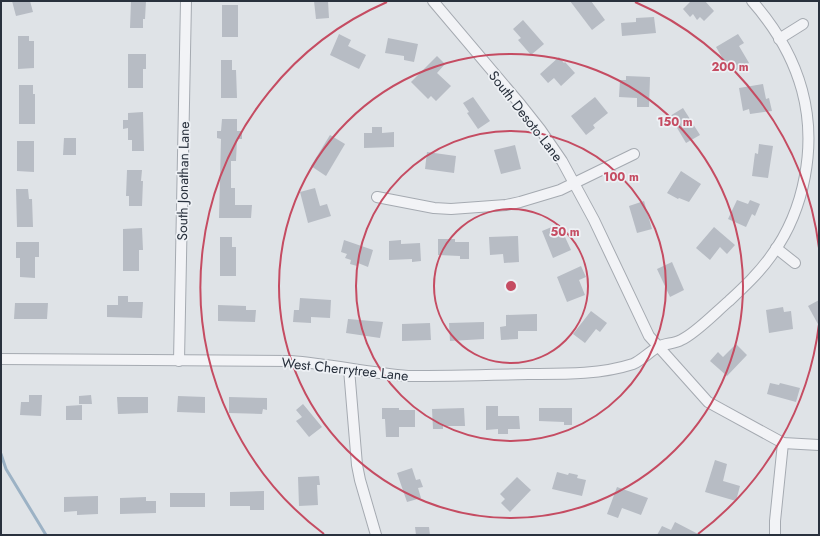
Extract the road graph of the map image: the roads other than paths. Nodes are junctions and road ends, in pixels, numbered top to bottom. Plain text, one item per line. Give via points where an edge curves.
1 (186, 1) edge
2 (434, 1) edge
3 (752, 1) edge
4 (803, 24) dead end
5 (780, 39) junction
6 (634, 154) dead end
7 (574, 182) junction
8 (377, 197) dead end
9 (776, 248) junction
10 (795, 263) dead end
11 (659, 347) junction
12 (1, 359) edge
13 (179, 361) junction
14 (348, 369) junction
15 (783, 443) junction
16 (819, 445) edge
17 (376, 535) edge
18 (775, 535) edge

1 - 13 street, South Jonathan Lane
2 - 7 street, South Desoto Lane via 536,123
3 - 5 street, West Cherrytree Lane
4 - 5 street
5 - 9 street, West Cherrytree Lane via 802,90 808,130 804,177 799,199 792,219
6 - 7 street
7 - 8 street via 549,194 520,202 473,208 434,208
7 - 11 street, South Desoto Lane via 649,336
9 - 10 street
9 - 11 street, West Cherrytree Lane via 755,275 699,327 682,340
11 - 14 street, West Cherrytree Lane via 634,363 600,371 569,374 408,376
11 - 15 street, South Desoto Lane via 708,402
12 - 13 street, West Cherrytree Lane
13 - 14 street, West Cherrytree Lane via 291,361
14 - 17 street via 357,465
15 - 16 street
15 - 18 street

